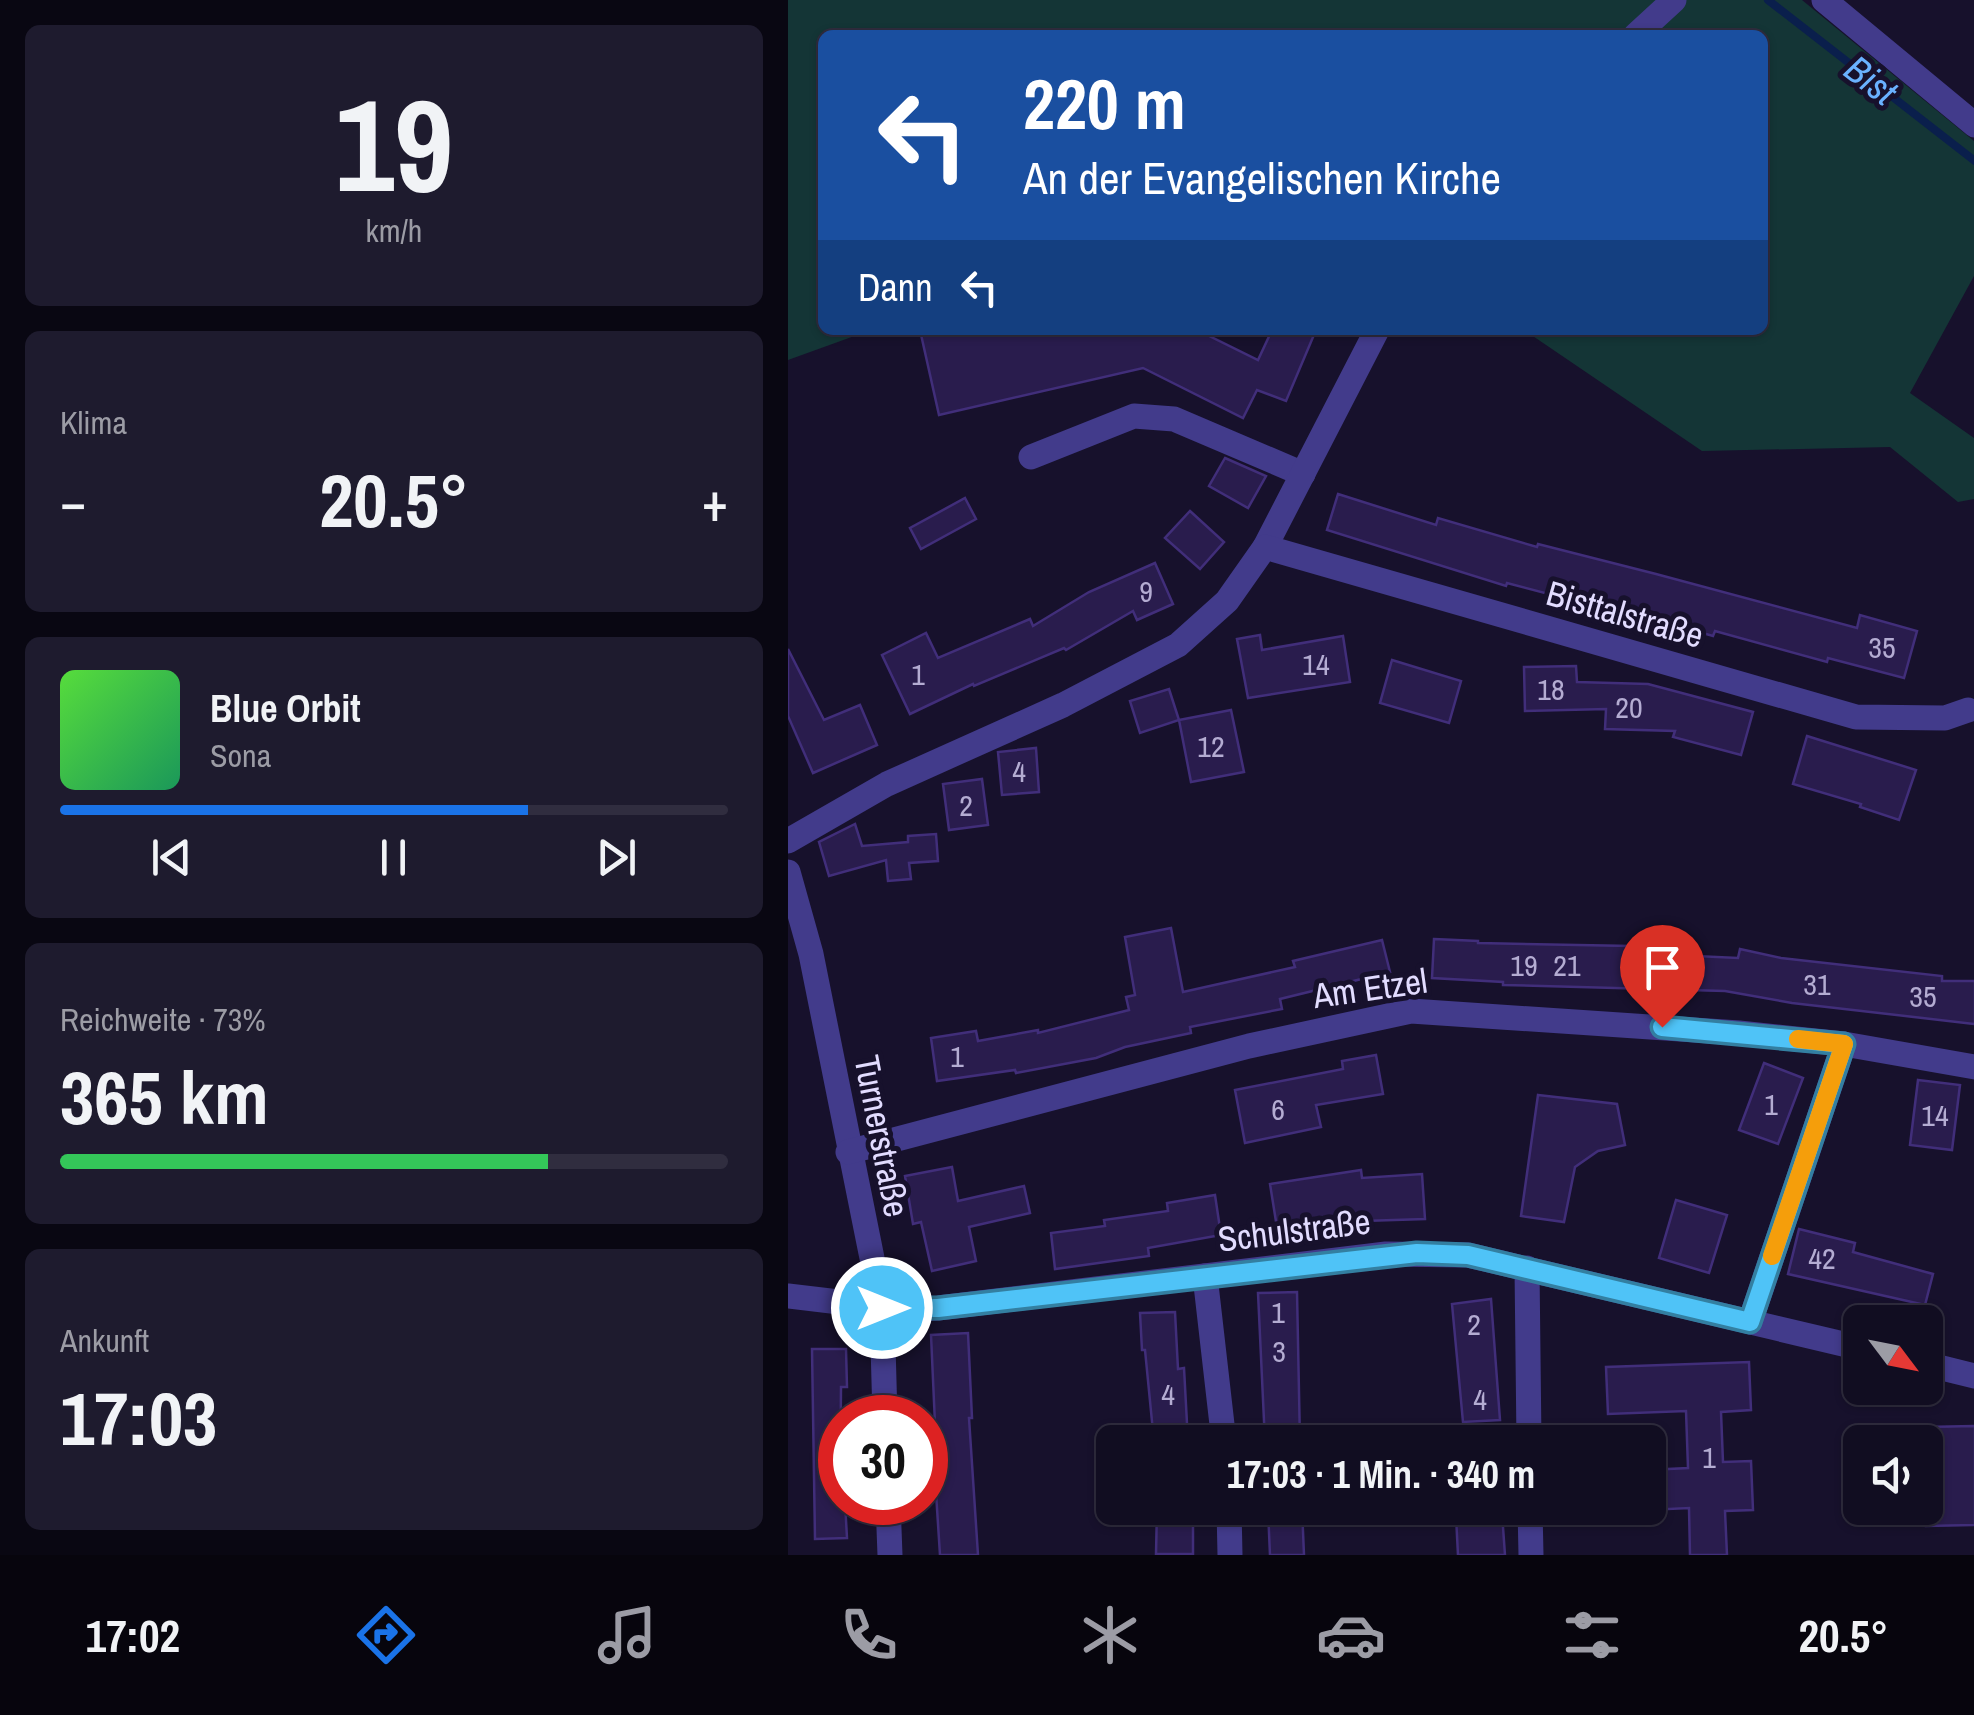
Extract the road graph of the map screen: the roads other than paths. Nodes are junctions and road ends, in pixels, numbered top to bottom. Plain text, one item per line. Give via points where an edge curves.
1 (1674, 0) edge
2 (1824, 0) edge
3 (1641, 30) edge
4 (1974, 125) edge
5 (1374, 335) edge
6 (1031, 457) dead end
7 (1303, 474) junction
8 (1265, 547) junction
9 (1968, 710) dead end
10 (788, 841) edge
11 (788, 872) edge
12 (1844, 1044) junction
13 (1974, 1067) edge
14 (848, 1152) junction
15 (1527, 1268) junction
16 (1205, 1276) junction
17 (788, 1296) edge
18 (882, 1308) junction
19 (1750, 1322) junction
20 (1843, 1344) edge
21 (1943, 1368) edge
22 (1974, 1376) edge
23 (884, 1395) edge
24 (1222, 1425) edge
25 (1529, 1425) edge
26 (889, 1525) edge
27 (1229, 1525) edge
28 (1531, 1525) edge
29 (890, 1555) edge
30 (1230, 1555) edge
31 (1532, 1555) edge

1 - 3 street
2 - 4 street
5 - 7 street
6 - 7 street via 1134,416 1156,417
7 - 8 street
8 - 9 street, Bisttalstraße via 1856,717 1945,718
8 - 10 street via 1227,601 1178,645 887,784
11 - 14 street, Turnerstraße via 812,954
12 - 13 street, Am Etzel
12 - 14 street, Am Etzel via 1548,1018 1391,1013
12 - 19 street
14 - 18 street, Turnerstraße
15 - 16 street, Schulstraße via 1417,1253
15 - 19 street, Schulstraße
15 - 25 street
16 - 18 street, Schulstraße via 938,1308
16 - 24 street
17 - 18 street, Schulstraße
18 - 23 street, Turnerstraße
19 - 20 street, Schulstraße
21 - 22 street
26 - 29 street
27 - 30 street
28 - 31 street

